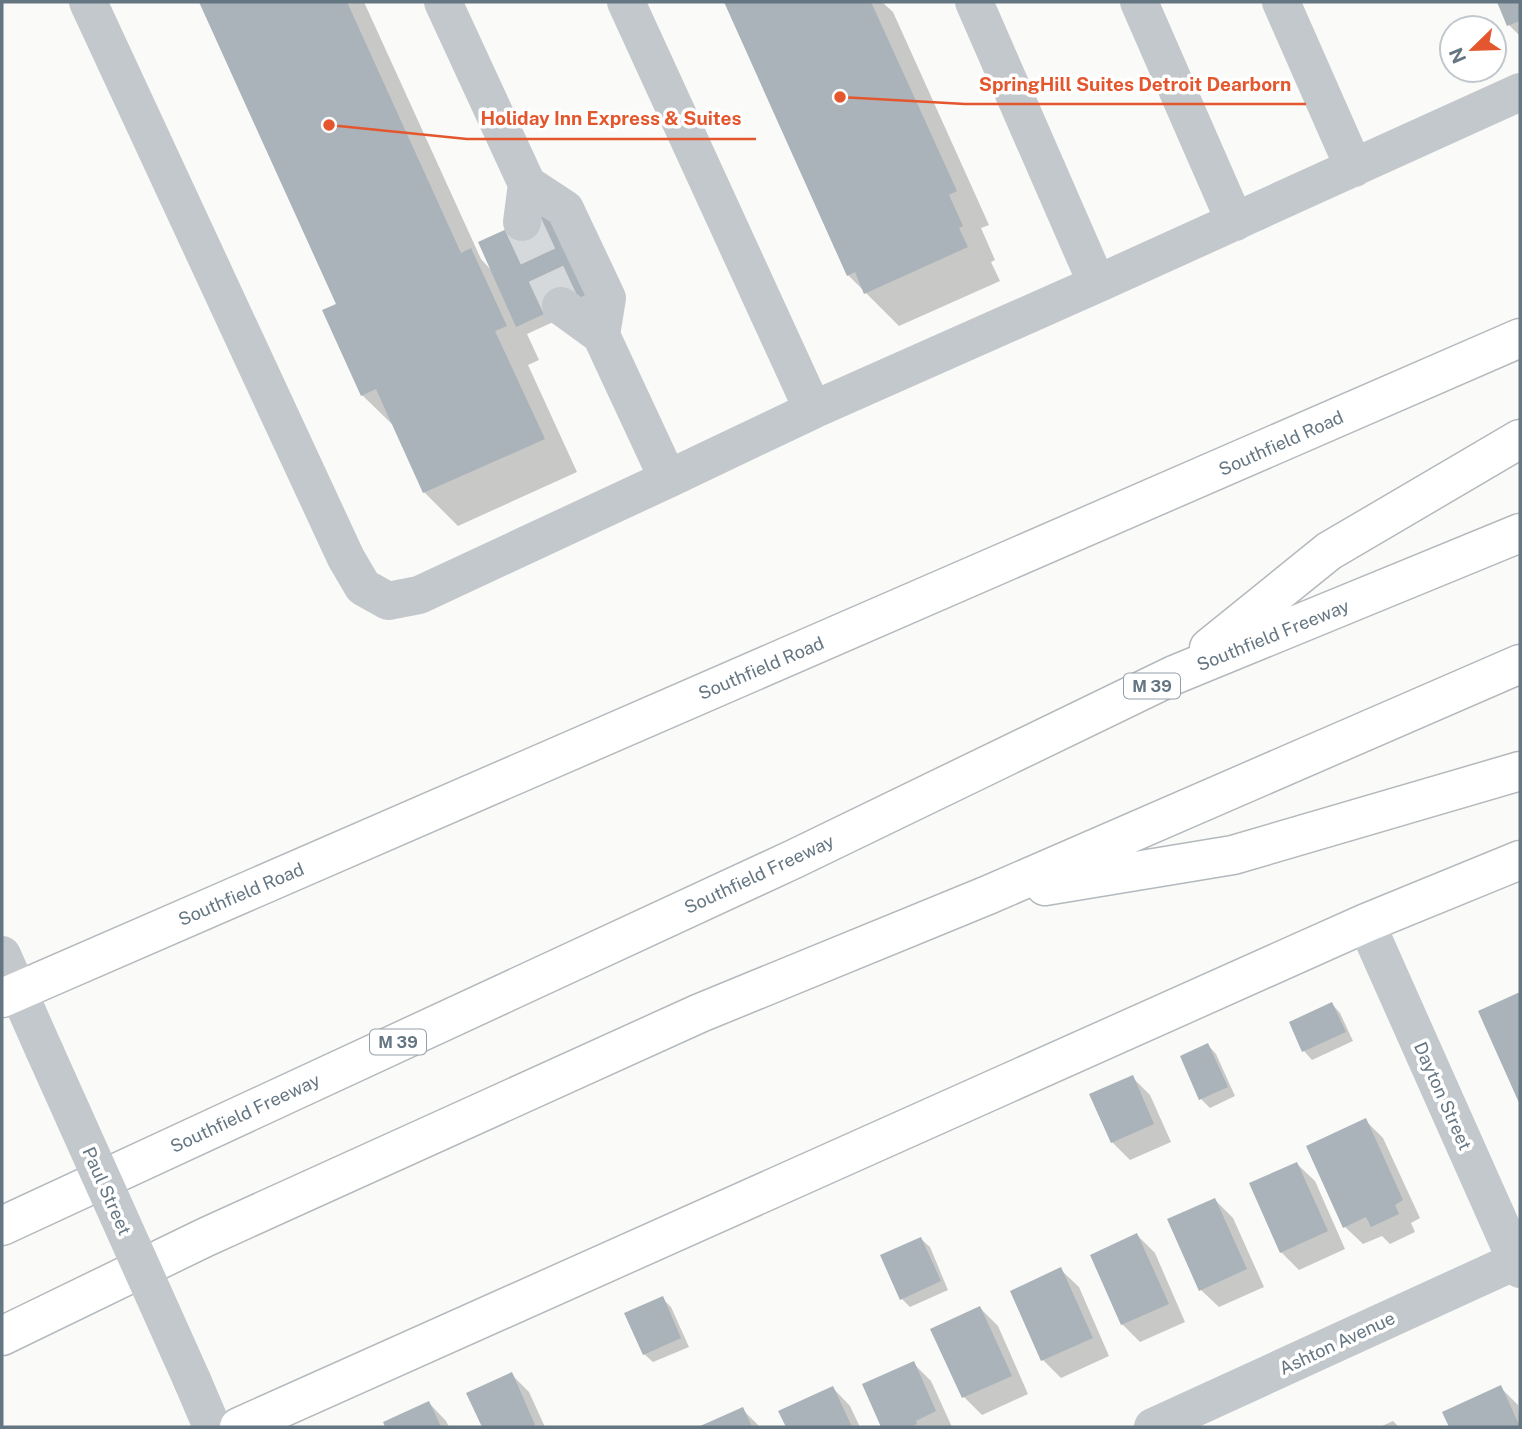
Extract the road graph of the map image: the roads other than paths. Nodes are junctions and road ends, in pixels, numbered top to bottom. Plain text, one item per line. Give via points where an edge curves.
1 (88, 2) edge
2 (443, 2) edge
3 (625, 2) edge
4 (974, 2) edge
5 (1139, 2) edge
6 (1281, 2) edge
7 (1520, 92) edge
8 (1354, 168) junction
9 (527, 184) junction
10 (522, 222) tunnel mouth
11 (1235, 222) junction
12 (1097, 284) junction
13 (561, 306) tunnel mouth
14 (601, 335) junction
15 (1520, 338) edge
16 (813, 410) junction
17 (1520, 439) edge
18 (668, 479) junction
19 (1520, 533) edge
20 (1520, 664) edge
21 (1174, 675) junction
22 (1520, 771) edge
23 (1520, 860) edge
24 (988, 895) junction
25 (1366, 923) junction
26 (2, 955) edge
27 (9, 994) edge
28 (2, 1226) edge
29 (1519, 1262) edge
30 (2, 1336) edge
31 (212, 1427) edge
32 (239, 1427) edge
33 (1153, 1427) edge

1 - 18 street via 363,587 388,601 419,595
2 - 9 street
3 - 16 street
4 - 12 street
5 - 11 street
6 - 8 street
7 - 8 street
8 - 11 street
9 - 10 street
9 - 14 street via 565,209 607,298
11 - 12 street
12 - 16 street
13 - 14 street
14 - 18 street
15 - 27 main road, Southfield Road
16 - 18 street
17 - 21 main road via 1329,551
19 - 21 main road, Southfield Freeway / M 39
20 - 24 main road
21 - 28 main road, Southfield Freeway / M 39 via 794,859
22 - 24 main road via 1233,855
23 - 25 main road
24 - 30 main road via 700,1013 206,1237
25 - 29 street, Dayton Street
25 - 32 main road
26 - 27 street, Paul Street
27 - 31 street, Paul Street, bridge via 45,1052
29 - 33 street, Ashton Avenue

